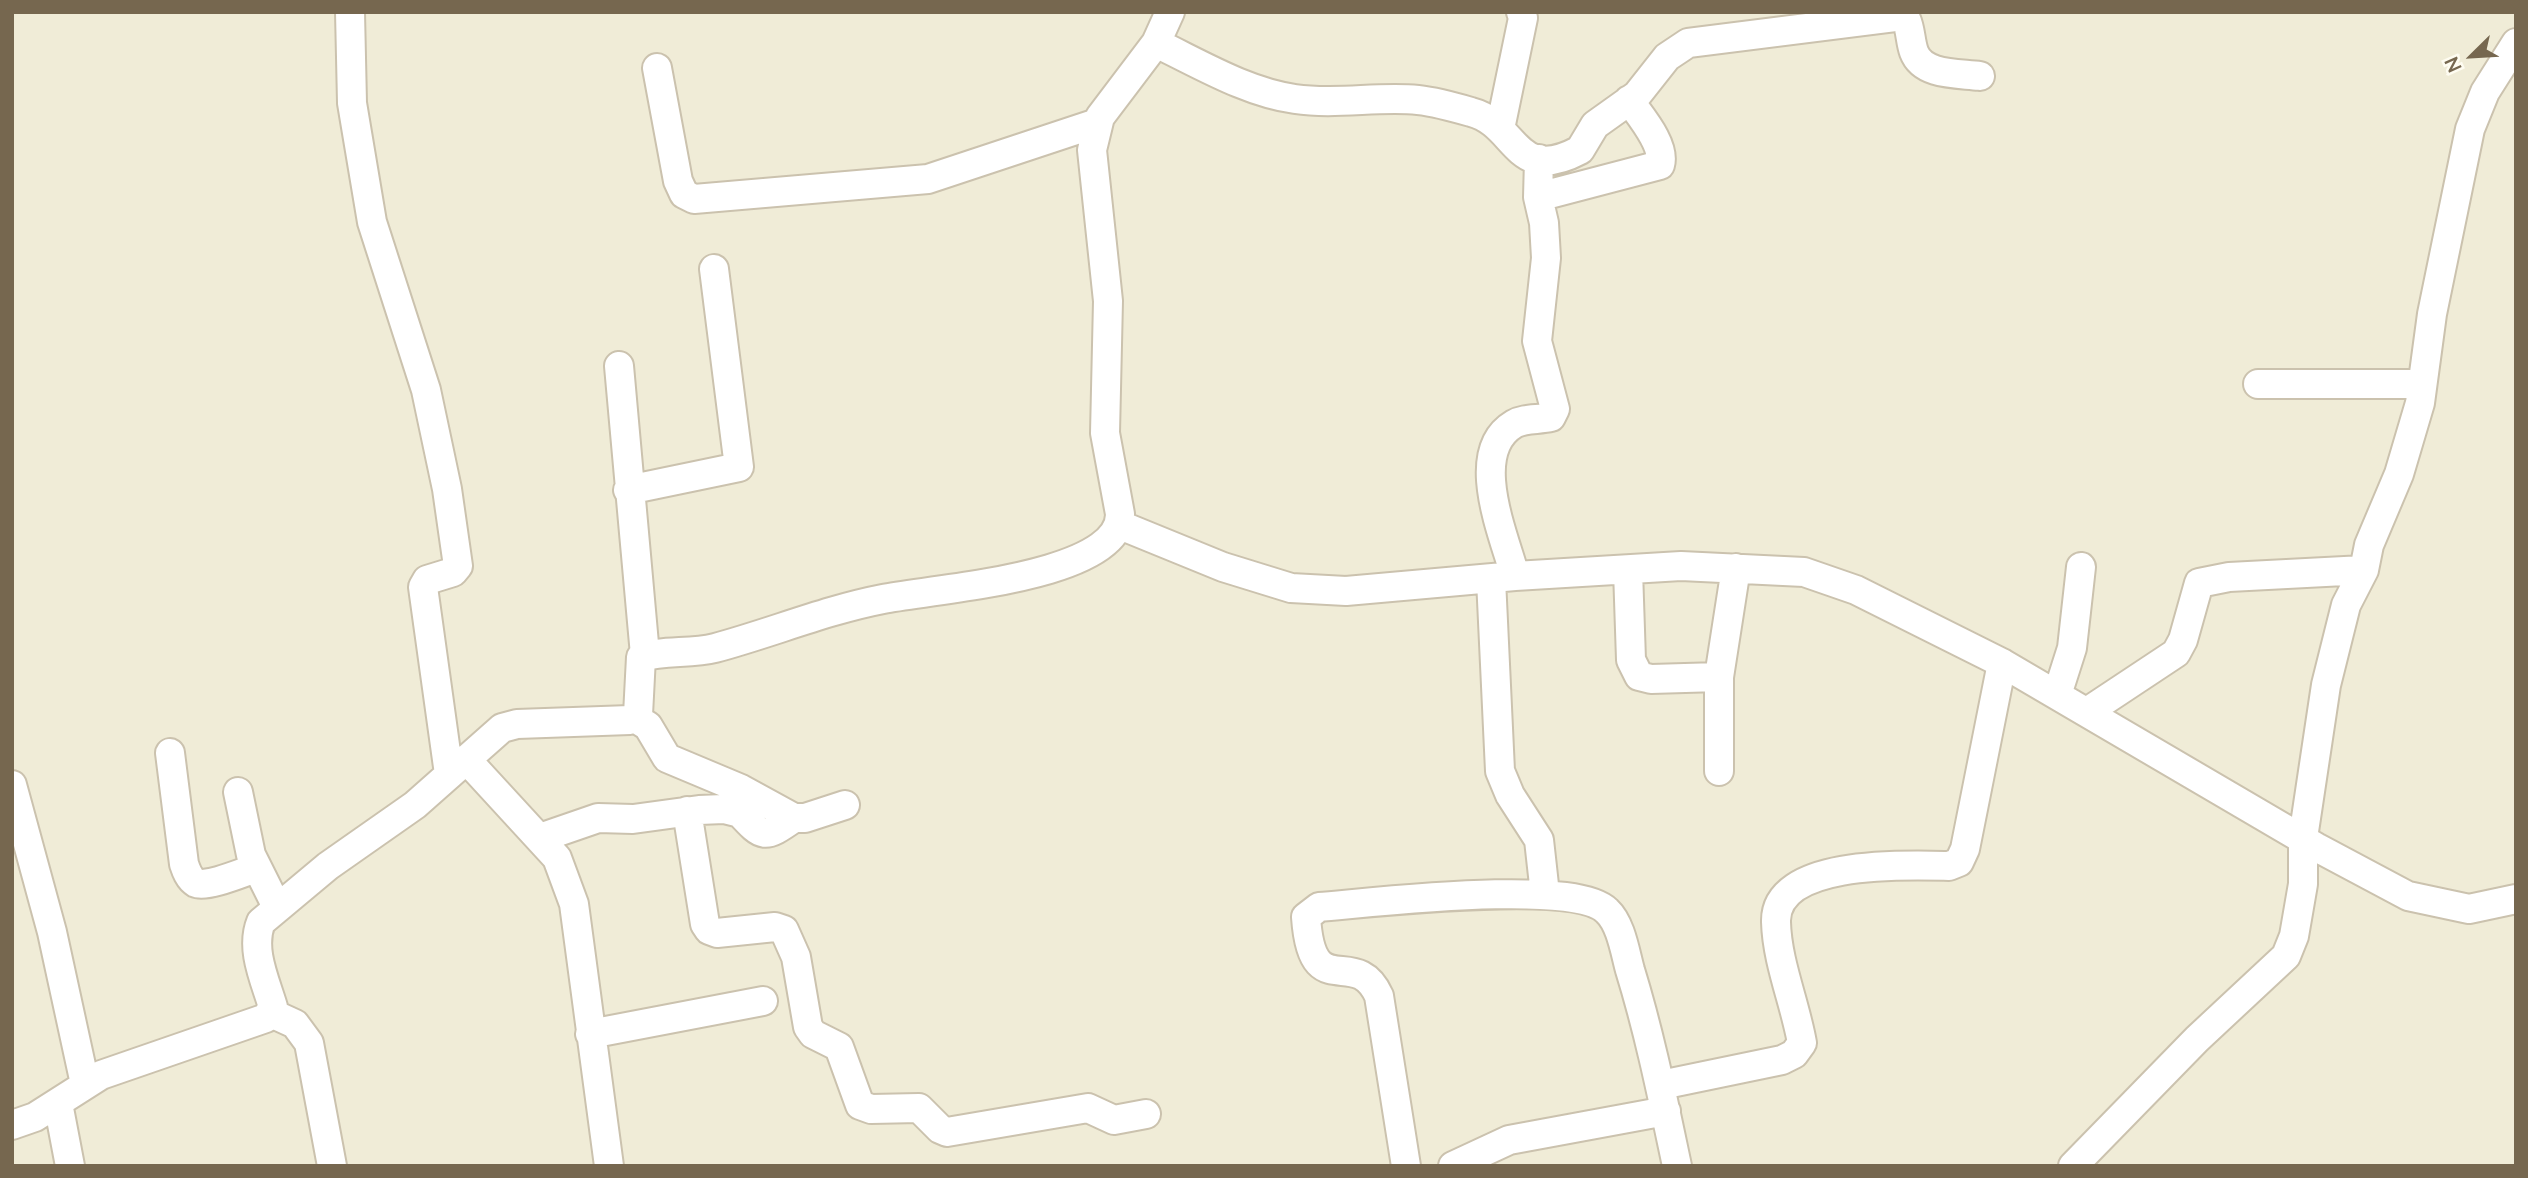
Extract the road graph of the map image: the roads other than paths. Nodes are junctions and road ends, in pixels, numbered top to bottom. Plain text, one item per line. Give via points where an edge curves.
1 (350, 12) edge
2 (1170, 12) edge
3 (1521, 12) edge
4 (1156, 43) junction
5 (2516, 43) edge
6 (657, 68) dead end
7 (1980, 76) dead end
8 (1629, 100) junction
9 (1097, 122) junction
10 (1500, 129) junction
11 (1539, 159) junction
12 (1538, 197) junction
13 (714, 269) dead end
14 (619, 366) dead end
15 (2258, 384) dead end
16 (2422, 384) junction
17 (628, 490) junction
18 (1120, 525) junction
19 (2081, 567) dead end
20 (1736, 568) junction
21 (1628, 570) junction
22 (2364, 570) junction
23 (1503, 578) junction
24 (645, 655) junction
25 (2002, 663) junction
26 (1719, 677) junction
27 (2057, 695) junction
28 (2087, 712) junction
29 (635, 718) junction
30 (170, 753) dead end
31 (457, 766) junction
32 (1718, 771) dead end
33 (12, 785) edge
34 (238, 792) dead end
35 (845, 806) dead end
36 (687, 811) junction
37 (793, 818) junction
38 (540, 838) junction
39 (2318, 847) junction
40 (256, 868) junction
41 (1545, 894) junction
42 (2516, 900) edge
43 (277, 907) junction
44 (763, 1001) dead end
45 (271, 1013) junction
46 (590, 1034) junction
47 (85, 1084) junction
48 (1663, 1098) junction
49 (58, 1103) junction
50 (1146, 1114) dead end
51 (12, 1125) edge
52 (70, 1166) edge
53 (332, 1166) edge
54 (609, 1166) edge
55 (1406, 1166) edge
56 (1453, 1166) edge
57 (1677, 1166) edge
58 (2073, 1166) edge

1 - 31 street via 352,103 367,195 380,253 426,390 458,566 427,580 423,587
2 - 4 street
3 - 10 street
4 - 9 street
4 - 10 street via 1235,80 1293,99 1417,100 1475,113
5 - 16 street via 2484,92 2470,128
6 - 9 street via 678,181 684,194 694,199 928,179
7 - 8 street via 1930,69 1920,63 1906,19 1895,17 1688,43 1667,57
8 - 11 street via 1595,125 1580,150
8 - 12 street via 1650,130 1660,165
9 - 18 street via 1092,150 1109,339 1105,433
10 - 11 street via 1518,151
11 - 12 street
12 - 23 street via 1546,258 1537,341 1555,409 1551,417 1520,421 1496,442 1489,466
13 - 17 street via 739,467
14 - 17 street
15 - 16 street
16 - 22 street via 2399,474
17 - 24 street
18 - 23 street via 1291,588 1346,591
18 - 24 street via 1098,549 1035,574 881,599 703,651
19 - 27 street via 2072,648
20 - 21 street
20 - 25 street via 1804,572 1856,590
20 - 26 street
21 - 23 street
21 - 26 street via 1631,660 1639,676
22 - 28 street via 2229,577 2199,583 2176,653
22 - 39 street via 2346,605 2326,685
23 - 41 street via 1500,771 1539,840
24 - 29 street via 638,661
25 - 27 street
25 - 48 street via 1959,862 1852,869 1809,878 1788,892 1776,920 1802,1043 1782,1060
26 - 32 street
27 - 28 street
28 - 39 street
29 - 31 street via 517,724 487,738
29 - 37 street via 648,726 667,758 741,789
30 - 40 street via 189,876 204,885
31 - 38 street
31 - 43 street via 415,805
33 - 47 street via 52,932
34 - 40 street via 244,836
35 - 37 street
36 - 37 street via 740,813 761,834 771,833
36 - 38 street via 633,819 598,818
36 - 50 street via 705,924 717,933 784,930 796,957 808,1027 839,1047 860,1105 919,1108 947,1132 1088,1108 1114,1120
38 - 46 street via 557,858 574,904
39 - 42 street via 2408,896 2469,909
39 - 58 street via 2303,884 2286,956
40 - 43 street
41 - 48 street via 1593,903 1607,910 1616,925 1653,1047
41 - 55 street via 1319,907 1306,917 1318,965 1363,974 1379,996
43 - 45 street via 261,922 256,935
44 - 46 street
45 - 47 street
45 - 53 street via 295,1024 309,1043
46 - 54 street
47 - 49 street
48 - 56 street via 1509,1140
48 - 57 street
49 - 51 street
49 - 52 street

